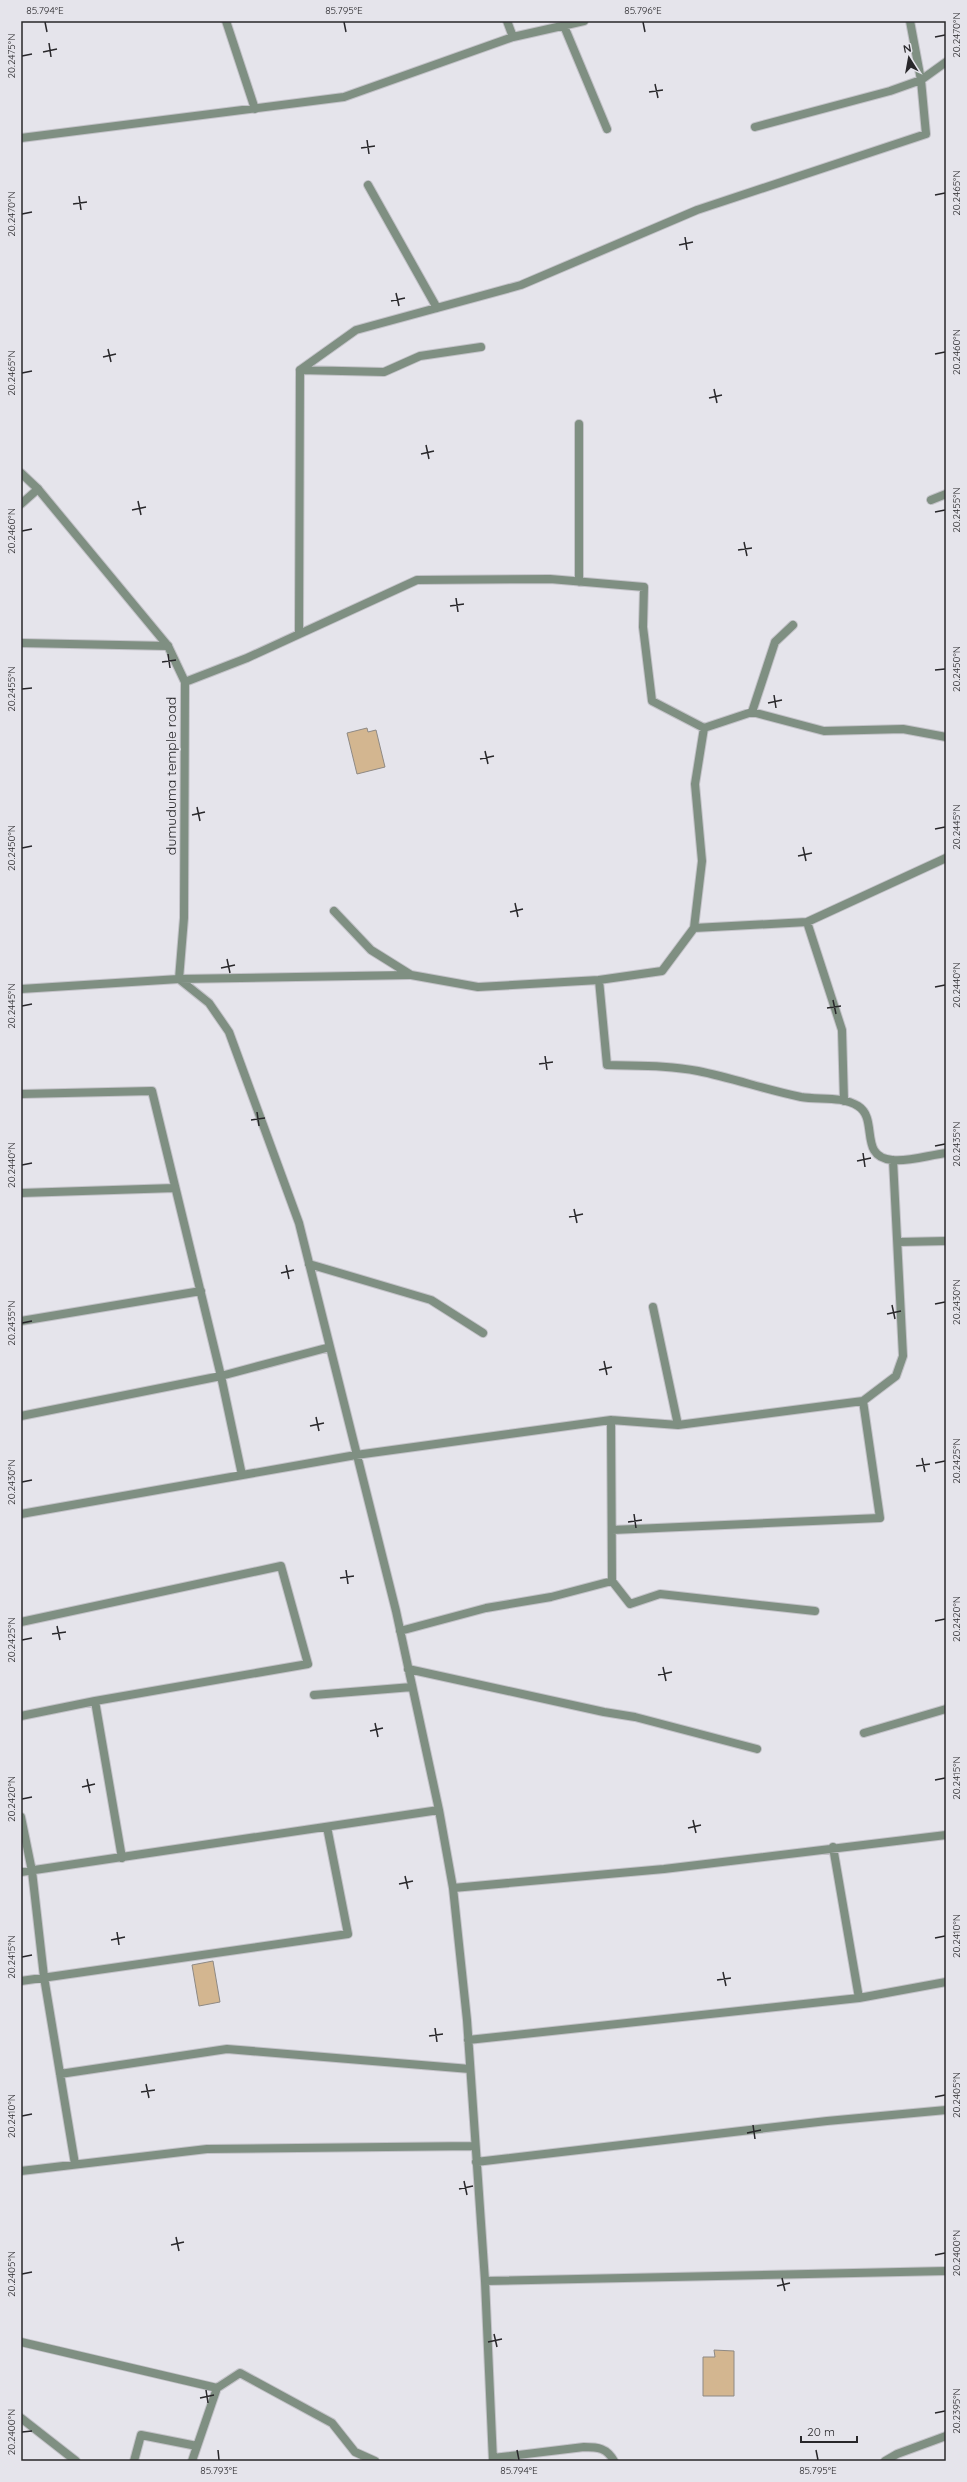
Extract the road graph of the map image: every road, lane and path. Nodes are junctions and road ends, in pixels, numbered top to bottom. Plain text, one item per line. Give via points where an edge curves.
1 (226, 21) edge
2 (507, 21) edge
3 (584, 21) edge
4 (910, 21) edge
5 (564, 26) junction
6 (513, 37) junction
7 (946, 62) edge
8 (921, 80) junction
9 (255, 109) junction
10 (755, 128) dead end
11 (607, 129) dead end
12 (21, 138) edge
13 (368, 185) dead end
14 (437, 308) junction
15 (481, 347) dead end
16 (300, 370) junction
17 (579, 424) dead end
18 (21, 473) edge
19 (38, 489) junction
20 (946, 494) edge
21 (931, 500) dead end
22 (21, 504) edge
23 (579, 582) junction
24 (793, 625) dead end
25 (298, 633) junction
26 (21, 643) edge
27 (168, 646) junction
28 (185, 682) junction
29 (752, 712) junction
30 (704, 728) junction
31 (946, 737) edge
32 (946, 858) edge
33 (334, 911) dead end
34 (807, 922) junction
35 (694, 928) junction
36 (411, 975) junction
37 (179, 979) junction
38 (599, 980) junction
39 (21, 989) edge
40 (21, 1094) edge
41 (844, 1101) junction
42 (946, 1153) edge
43 (893, 1160) junction
44 (175, 1188) junction
45 (21, 1193) edge
46 (946, 1241) edge
47 (899, 1242) junction
48 (309, 1264) junction
49 (201, 1291) junction
50 (653, 1307) dead end
51 (21, 1320) edge
52 (483, 1333) dead end
53 (330, 1347) junction
54 (221, 1376) junction
55 (862, 1401) junction
56 (21, 1416) edge
57 (611, 1420) junction
58 (678, 1425) junction
59 (356, 1454) junction
60 (242, 1475) junction
61 (21, 1514) edge
62 (612, 1530) junction
63 (612, 1581) junction
64 (815, 1611) dead end
65 (21, 1622) edge
66 (400, 1631) junction
67 (408, 1669) junction
68 (412, 1687) junction
69 (314, 1695) dead end
70 (95, 1701) junction
71 (946, 1709) edge
72 (21, 1716) edge
73 (864, 1733) dead end
74 (757, 1749) dead end
75 (439, 1810) junction
76 (21, 1817) edge
77 (327, 1827) junction
78 (946, 1835) edge
79 (833, 1847) junction
80 (122, 1858) junction
81 (32, 1870) junction
82 (21, 1872) edge
83 (453, 1888) junction
84 (44, 1977) junction
85 (21, 1980) edge
86 (946, 1982) edge
87 (859, 1998) junction
88 (468, 2040) junction
89 (470, 2069) junction
90 (60, 2074) junction
91 (946, 2110) edge
92 (474, 2146) junction
93 (476, 2162) junction
94 (75, 2164) junction
95 (21, 2171) edge
96 (946, 2271) edge
97 (485, 2281) junction
98 (21, 2342) edge
99 (217, 2388) junction
100 (21, 2418) edge
101 (946, 2436) edge
102 (197, 2446) junction
103 (493, 2460) edge
104 (76, 2461) edge
105 (134, 2461) edge
106 (192, 2461) edge
107 (375, 2461) edge
108 (614, 2461) edge
109 (885, 2461) edge

1 - 9 street
2 - 6 street
3 - 5 street
4 - 8 street
5 - 6 street
5 - 11 street
6 - 9 street via 344,97
7 - 8 street
8 - 10 street
8 - 14 street via 926,134 696,210 520,285
9 - 12 street
13 - 14 street
14 - 16 street via 356,330
15 - 16 street via 420,356 384,372
16 - 25 street
17 - 23 street
18 - 19 street, dumuduma temple road
19 - 22 street
19 - 27 street, dumuduma temple road
20 - 21 street
23 - 25 street via 550,579 417,580
23 - 30 street via 644,587 644,627 652,701
24 - 29 street via 775,642
25 - 28 street via 247,658
26 - 27 street
27 - 28 street, dumuduma temple road
28 - 37 street, dumuduma temple road via 184,918
29 - 30 street
29 - 31 street via 824,731 903,729
30 - 35 street via 695,784 702,861
32 - 34 street
33 - 36 street via 371,950
34 - 35 street
34 - 41 street via 842,1030
35 - 38 street via 662,971
36 - 37 street
36 - 38 street via 478,987
37 - 39 street
37 - 48 street via 208,1003 229,1032 298,1223
38 - 41 street via 607,1065 660,1066 697,1071 802,1097
40 - 44 street via 152,1091
41 - 43 street via 859,1106 864,1113 868,1120 872,1148 876,1153
42 - 43 street
43 - 47 street
44 - 45 street
44 - 49 street
46 - 47 street
47 - 55 street via 903,1356 896,1376
48 - 52 street via 431,1300
48 - 53 street
49 - 51 street
49 - 54 street
50 - 58 street
53 - 54 street
53 - 59 street
54 - 56 street
54 - 60 street
55 - 58 street
55 - 62 street via 880,1518
57 - 58 street
57 - 59 street
57 - 62 street
59 - 60 street
59 - 66 street
60 - 61 street
62 - 63 street
63 - 64 street via 630,1604 660,1594
63 - 66 street via 551,1597 486,1608
65 - 70 street via 281,1566 308,1664
66 - 67 street
67 - 68 street
67 - 74 street via 635,1717
68 - 69 street
68 - 75 street
70 - 72 street
70 - 80 street
71 - 73 street
75 - 77 street
75 - 83 street
76 - 81 street
77 - 80 street
77 - 84 street via 348,1934
78 - 79 street
79 - 83 street via 664,1868
79 - 87 street
80 - 81 street
81 - 82 street
81 - 84 street
83 - 88 street
84 - 85 street
84 - 90 street
86 - 87 street
87 - 88 street
88 - 89 street
89 - 90 street via 227,2049
89 - 92 street
90 - 94 street
91 - 93 street via 827,2121
92 - 93 street
92 - 94 street via 207,2149
93 - 97 street
94 - 95 street
96 - 97 street
97 - 103 street
98 - 99 street
99 - 102 street
99 - 107 street via 240,2373 332,2423 355,2452
100 - 104 street
101 - 109 street
102 - 105 street via 141,2435
102 - 106 street
103 - 108 street via 596,2447 608,2451

